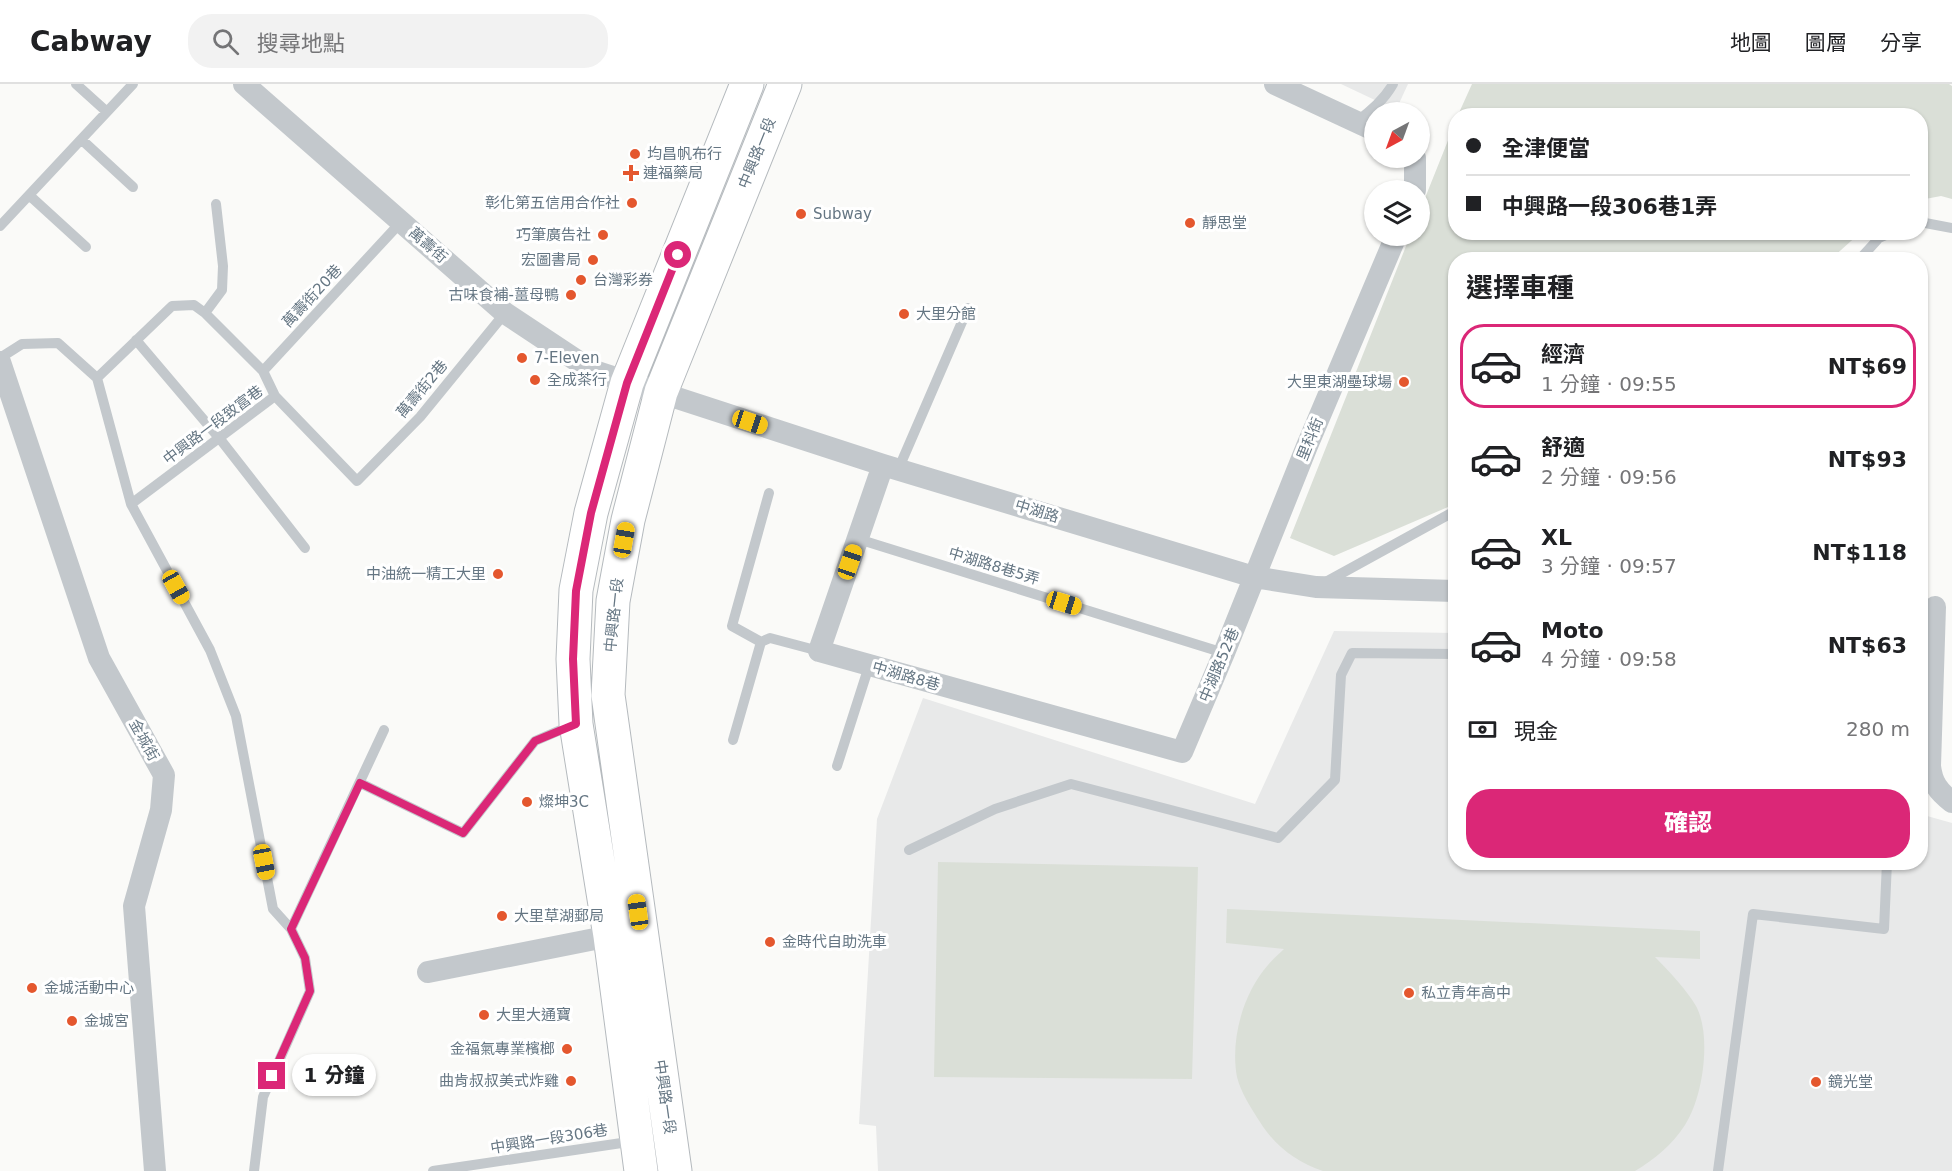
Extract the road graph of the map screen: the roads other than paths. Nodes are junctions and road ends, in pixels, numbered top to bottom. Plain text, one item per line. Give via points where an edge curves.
1 (76, 84) edge
2 (133, 84) edge
3 (244, 84) edge
4 (747, 84) edge
5 (785, 84) edge
6 (1275, 84) edge
7 (1393, 84) edge
8 (1380, 102) edge
9 (107, 112) junction
10 (1364, 126) edge
11 (82, 140) junction
12 (133, 187) dead end
13 (29, 195) junction
14 (216, 204) dead end
15 (401, 222) junction
16 (1928, 224) edge
17 (0, 226) edge
18 (1952, 228) edge
19 (1877, 240) edge
20 (1392, 246) edge
21 (86, 247) dead end
22 (1866, 252) edge
23 (968, 308) dead end
24 (205, 313) junction
25 (505, 313) junction
26 (136, 340) junction
27 (0, 360) edge
28 (263, 370) junction
29 (97, 378) junction
30 (627, 383) junction
31 (661, 392) junction
32 (275, 396) junction
33 (220, 439) junction
34 (891, 468) junction
35 (357, 481) joint
36 (770, 494) dead end
37 (131, 504) junction
38 (1448, 515) edge
39 (858, 539) junction
40 (305, 548) dead end
41 (1254, 577) junction
42 (1316, 587) junction
43 (1448, 591) edge
44 (1936, 607) edge
45 (762, 642) junction
46 (819, 651) junction
47 (1224, 653) junction
48 (1448, 654) edge
49 (869, 666) junction
50 (576, 724) junction
51 (384, 730) dead end
52 (733, 740) dead end
53 (1182, 752) joint
54 (837, 766) dead end
55 (360, 783) junction
56 (1952, 802) edge
57 (909, 850) dead end
58 (1887, 870) edge
59 (291, 929) junction
60 (625, 935) junction
61 (428, 972) dead end
62 (651, 1145) edge
63 (449, 1170) edge
64 (155, 1171) edge
65 (254, 1171) edge
66 (433, 1171) edge
67 (675, 1171) edge
68 (1718, 1171) edge

1 - 9 lane
2 - 9 lane
3 - 15 street, 萬壽街
4 - 30 main road, 中興路一段
5 - 31 main road, 中興路一段
6 - 10 street
7 - 8 lane
9 - 11 lane
11 - 12 lane
11 - 13 lane
13 - 17 lane
13 - 21 lane
14 - 24 lane via 222,290
15 - 25 street, 萬壽街
15 - 28 lane, 萬壽街20巷
16 - 18 lane
19 - 22 lane
20 - 41 street, 里科街
23 - 34 lane
24 - 26 lane via 194,305 172,306
24 - 28 lane
25 - 30 street, 萬壽街 via 591,370
25 - 35 lane, 萬壽街2巷 via 420,417
26 - 29 lane
26 - 33 lane
27 - 29 lane via 21,344 58,343
27 - 64 street, 金城街 via 99,658 164,775 161,810 134,906
28 - 32 lane
29 - 37 lane
30 - 31 street, 中湖路
30 - 50 main road, 中興路一段 via 591,513 576,591
31 - 34 street, 中湖路
31 - 60 main road, 中興路一段 via 628,519 613,601 608,695
32 - 33 lane, 中興路一段致富巷
32 - 35 lane, 中興路一段致富巷
33 - 37 lane, 中興路一段致富巷
33 - 40 lane
34 - 39 street
34 - 41 street, 中湖路
36 - 45 lane via 732,626
37 - 59 lane via 210,650 236,716 273,909
38 - 42 lane
39 - 46 street
39 - 47 lane, 中湖路8巷5弄
41 - 42 street, 中湖路
41 - 47 street, 中湖路52巷
42 - 43 street, 中湖路
44 - 56 street via 1930,766 1938,791
45 - 46 lane via 770,638
45 - 52 lane
46 - 49 street, 中湖路8巷
47 - 53 street, 中湖路52巷
48 - 57 lane via 1352,652 1341,675 1335,780 1278,838 1071,784 995,809
49 - 53 street, 中湖路8巷
49 - 54 lane
50 - 55 lane via 535,741 463,833
50 - 60 main road, 中興路一段
51 - 55 lane
55 - 59 lane
58 - 68 lane via 1884,929 1753,914
59 - 65 lane via 305,958 310,991 263,1097
60 - 61 street
60 - 62 main road, 中興路一段
62 - 63 lane, 中興路一段306巷
62 - 67 main road, 中興路一段
63 - 66 lane, 中興路一段306巷

